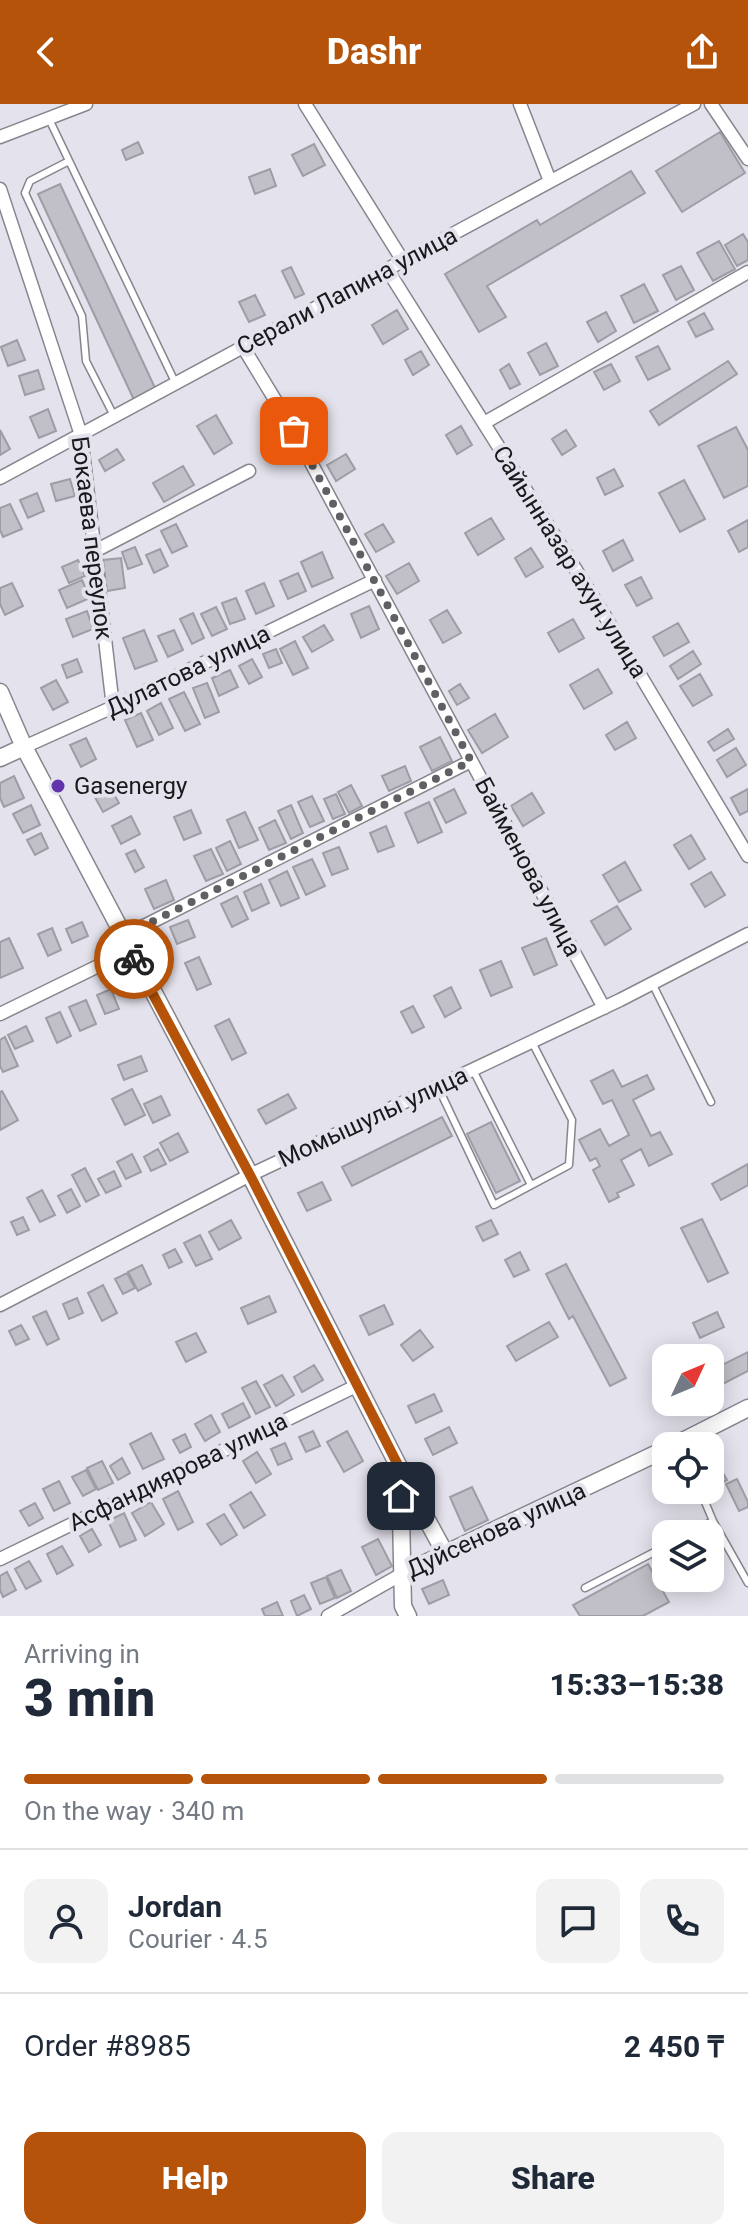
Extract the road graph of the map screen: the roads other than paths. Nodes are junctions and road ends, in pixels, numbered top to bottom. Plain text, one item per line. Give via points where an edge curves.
1 (86, 104) edge
2 (305, 104) edge
3 (520, 104) edge
4 (694, 104) edge
5 (711, 104) edge
6 (49, 119) junction
7 (0, 137) edge
8 (748, 159) edge
9 (69, 161) junction
10 (550, 181) junction
11 (0, 189) edge
12 (403, 261) junction
13 (387, 269) junction
14 (748, 272) edge
15 (243, 347) junction
16 (175, 384) junction
17 (114, 417) junction
18 (484, 423) junction
19 (81, 435) junction
20 (249, 471) dead end
21 (0, 478) edge
22 (97, 550) junction
23 (375, 580) junction
24 (0, 692) edge
25 (113, 707) junction
26 (24, 747) junction
27 (0, 758) edge
28 (471, 761) junction
29 (748, 856) edge
30 (748, 934) edge
31 (127, 944) junction
32 (652, 983) junction
33 (604, 1008) junction
34 (0, 1014) edge
35 (532, 1042) junction
36 (473, 1070) junction
37 (437, 1086) junction
38 (711, 1102) dead end
39 (250, 1175) junction
40 (531, 1185) junction
41 (0, 1305) edge
42 (356, 1386) junction
43 (748, 1408) edge
44 (701, 1432) edge
45 (652, 1456) edge
46 (400, 1469) junction
47 (724, 1540) edge
48 (445, 1553) junction
49 (652, 1553) edge
50 (0, 1559) edge
51 (402, 1574) junction
52 (748, 1583) edge
53 (585, 1588) dead end
54 (328, 1616) edge
55 (408, 1616) edge

1 - 6 street
2 - 12 street
3 - 10 street
4 - 10 street, Серали Лапина улица
5 - 8 street
6 - 7 street
6 - 9 lane
9 - 16 lane
9 - 17 lane via 30,181 25,193 82,316 86,361
10 - 12 street, Серали Лапина улица
11 - 19 street, Бокаева переулок
12 - 13 street, Серали Лапина улица
13 - 15 street, Серали Лапина улица
13 - 18 street, Сайынназар ахун улица
14 - 18 street
15 - 16 street, Серали Лапина улица
15 - 23 street, Байменова улица
16 - 17 street, Серали Лапина улица
17 - 19 street, Серали Лапина улица
18 - 29 street, Сайынназар ахун улица
19 - 21 street, Серали Лапина улица
19 - 22 street, Бокаева переулок
20 - 22 street
22 - 25 street, Бокаева переулок
23 - 25 street, Дулатова улица
23 - 28 street, Байменова улица
24 - 26 street
25 - 26 street, Дулатова улица
26 - 27 street, Дулатова улица
26 - 31 street
28 - 31 street
28 - 33 street, Байменова улица
30 - 32 street, Момышулы улица
31 - 34 street
31 - 39 street
32 - 33 street, Момышулы улица
32 - 38 lane
33 - 35 street, Момышулы улица
35 - 36 street, Момышулы улица
35 - 40 lane via 572,1120 569,1165
36 - 37 street, Момышулы улица
36 - 40 lane
37 - 39 street, Момышулы улица
37 - 40 lane via 494,1205
39 - 41 street, Момышулы улица
39 - 42 street
42 - 46 street
42 - 50 street, Асфандиярова улица
43 - 44 street, Дуйсенова улица
45 - 48 street, Дуйсенова улица
46 - 48 street
46 - 51 street
47 - 52 lane
48 - 51 street, Дуйсенова улица
49 - 53 lane
51 - 54 street, Дуйсенова улица
51 - 55 street

